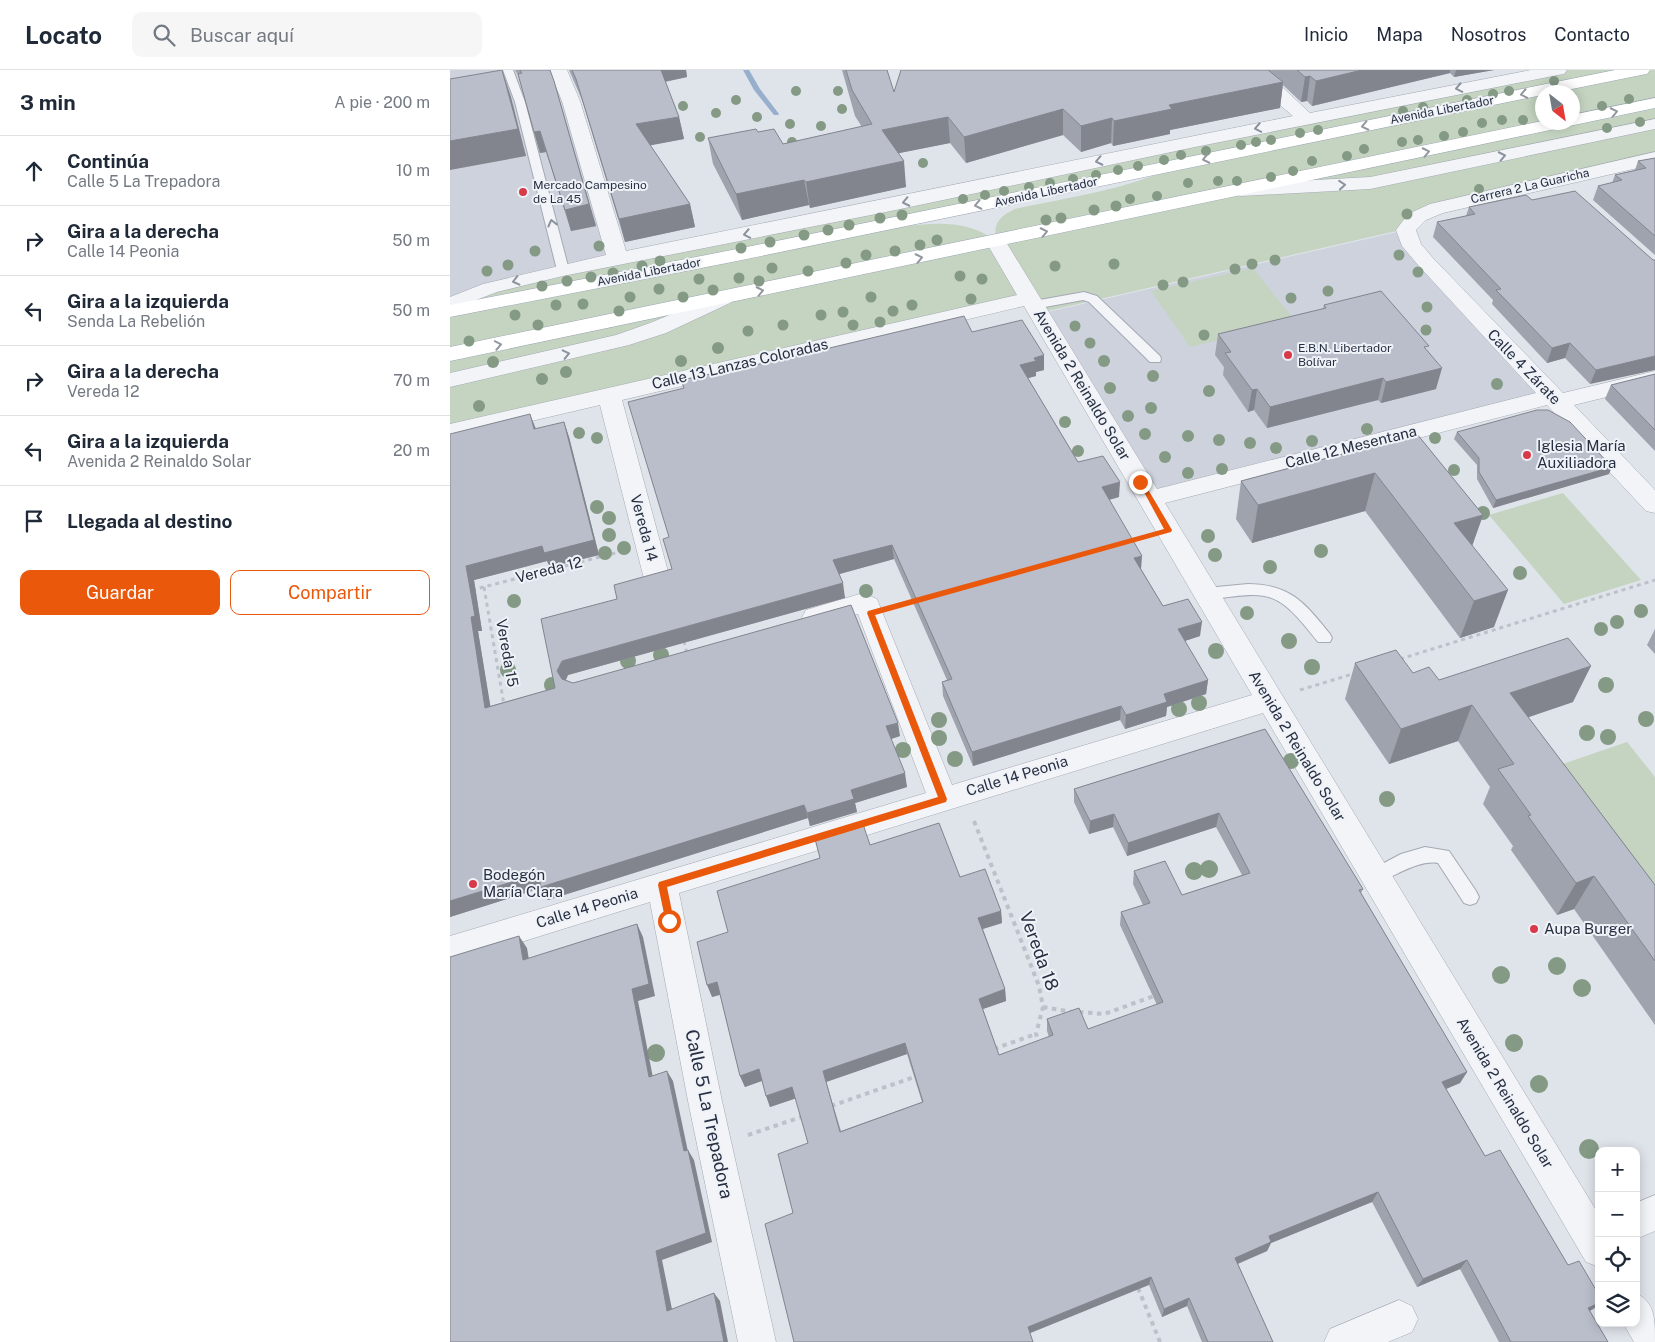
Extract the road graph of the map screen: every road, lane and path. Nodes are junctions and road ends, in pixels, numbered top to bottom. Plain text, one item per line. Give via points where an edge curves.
1 (508, 70) edge
2 (558, 70) edge
3 (1247, 70) edge
4 (1558, 70) edge
5 (1641, 70) edge
6 (1655, 103) edge
7 (1306, 118) junction
8 (1580, 119) edge
9 (1655, 124) edge
10 (1535, 128) edge
11 (1655, 158) edge
12 (1181, 164) junction
13 (1241, 190) junction
14 (1409, 223) joint
15 (834, 235) junction
16 (996, 242) junction
17 (618, 260) junction
18 (564, 270) junction
19 (723, 299) junction
20 (1032, 301) junction
21 (450, 304) edge
22 (450, 311) edge
23 (457, 352) edge
24 (1156, 359) dead end
25 (1655, 378) edge
26 (450, 380) edge
27 (609, 394) junction
28 (1555, 399) junction
29 (450, 432) edge
30 (1150, 499) junction
31 (1655, 504) edge
32 (648, 545) junction
33 (657, 579) edge
34 (1655, 580) edge
35 (484, 587) junction
36 (467, 591) edge
37 (1206, 594) junction
38 (921, 599) edge
39 (871, 613) junction
40 (789, 625) edge
41 (1324, 638) dead end
42 (683, 639) edge
43 (687, 654) edge
44 (1392, 662) edge
45 (1364, 670) edge
46 (1270, 700) junction
47 (514, 702) edge
48 (504, 705) junction
49 (498, 713) edge
50 (953, 796) junction
51 (1375, 876) junction
52 (662, 885) junction
53 (1470, 897) dead end
54 (450, 950) edge
55 (1161, 994) edge
56 (1044, 1007) junction
57 (1043, 1052) edge
58 (1655, 1213) edge
59 (1640, 1219) edge
60 (1595, 1239) edge
61 (1134, 1279) edge
62 (1640, 1318) edge
63 (1399, 1319) dead end
64 (757, 1342) edge
65 (1160, 1342) edge
66 (1343, 1342) edge
67 (1655, 1342) edge

18 -> 1 lane via 520,102
2 - 17 street
3 - 7 street via 1276,90
4 -> 7 street, Avenida Libertador
5 -> 12 main road, Avenida Libertador
8 -> 6 main road
7 -> 17 street, Avenida Libertador
13 -> 9 street via 1370,183
13 -> 10 main road
11 - 14 street, Carrera 2 La Guaricha via 1564,187 1437,208
12 -> 15 main road, Avenida Libertador
12 - 16 main road via 1110,188 1015,209 1001,216 995,225
16 -> 13 main road
14 - 28 street, Calle 4 Zárate via 1406,230 1412,246
15 - 16 main road via 941,224 974,228
15 - 22 main road, Avenida Libertador
19 -> 16 main road
16 - 20 street, Avenida 2 Reinaldo Solar
17 - 18 street, Avenida Libertador
18 -> 21 street, Avenida Libertador via 490,288
23 -> 19 main road
26 -> 19 street via 621,340 658,328
20 - 24 lane via 1084,296 1092,299
20 - 27 street, Calle 13 Lanzas Coloradas
20 - 30 street, Avenida 2 Reinaldo Solar
25 - 28 street, Calle 12 Mesentana
27 - 29 street, Calle 13 Lanzas Coloradas
27 - 32 street, Vereda 14
28 - 30 street, Calle 12 Mesentana
28 - 31 street, Calle 4 Zárate
30 - 37 street, Avenida 2 Reinaldo Solar
32 - 33 street, Vereda 14
32 - 35 path, Vereda 12
34 - 44 path
35 - 36 path, Vereda 12
35 - 48 path, Vereda 15
37 - 41 lane via 1252,588 1272,589 1300,607
37 - 46 street, Avenida 2 Reinaldo Solar
38 - 39 path
39 - 40 street via 863,603
39 - 50 street
42 - 43 path
45 - 46 path
46 - 50 street, Calle 14 Peonia
46 - 51 street, Avenida 2 Reinaldo Solar
47 - 48 path
48 - 49 path, Vereda 15
50 - 52 street, Calle 14 Peonia
50 - 56 path, Vereda 18 via 1039,986
51 - 53 lane via 1400,862 1432,854 1443,856
51 - 60 street, Avenida 2 Reinaldo Solar
52 - 54 street, Calle 14 Peonia
52 - 64 street, Calle 5 La Trepadora
55 - 56 path via 1104,1014
56 - 57 path, Vereda 18 via 1036,1034
58 - 59 street
61 - 65 path
62 - 67 street
63 - 66 street

